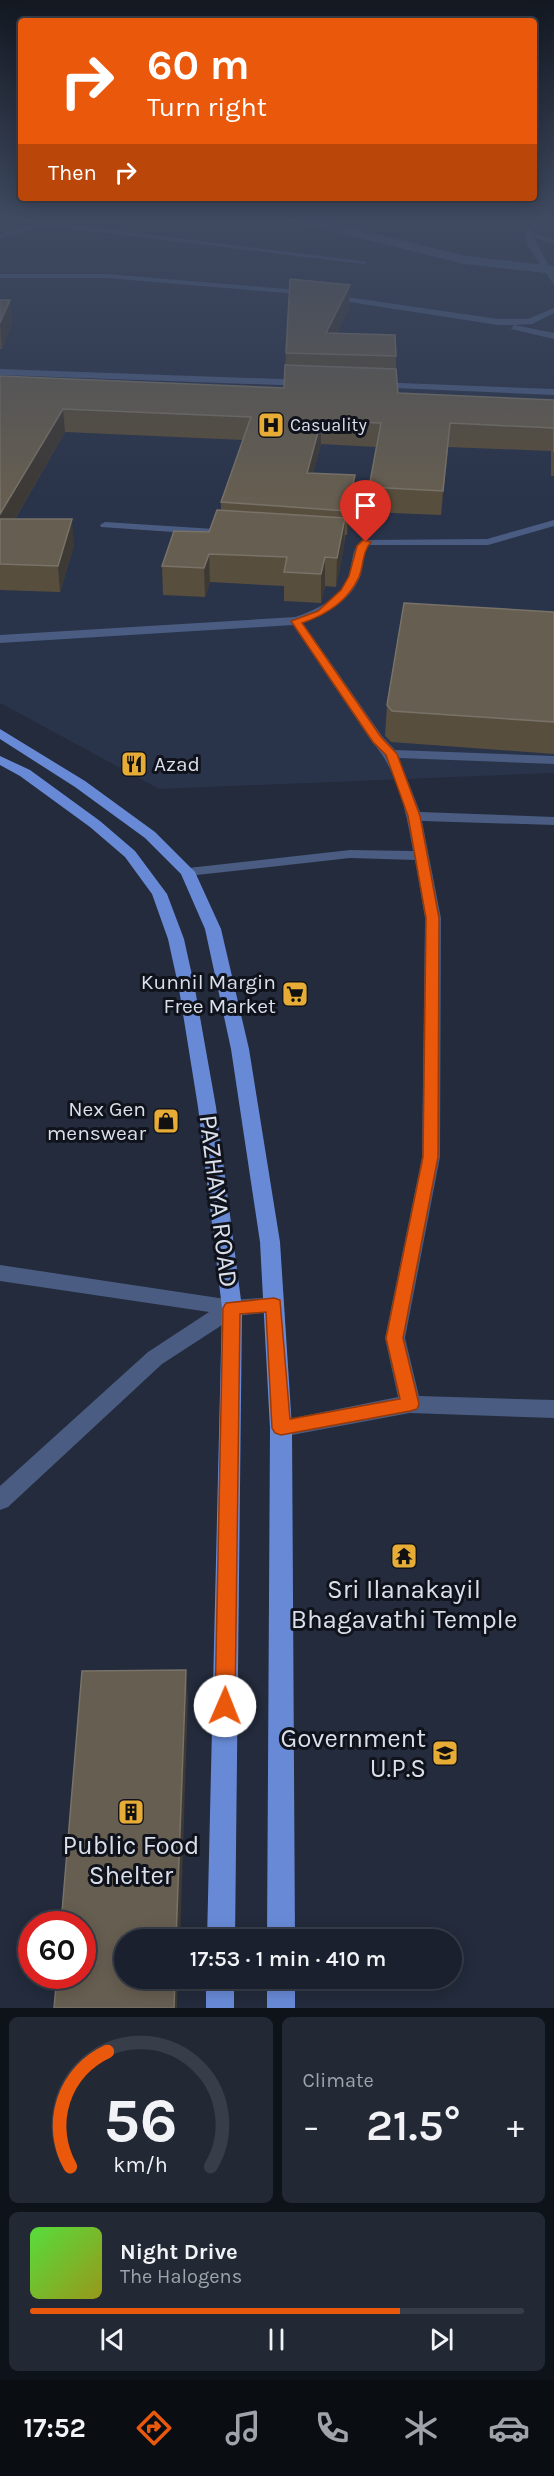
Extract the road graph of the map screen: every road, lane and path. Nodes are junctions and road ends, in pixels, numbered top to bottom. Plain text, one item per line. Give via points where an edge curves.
1 (420, 311) edge
2 (553, 311) edge
3 (494, 322) junction
4 (554, 336) edge
5 (0, 372) edge
6 (323, 383) edge
7 (359, 384) edge
8 (553, 391) edge
9 (554, 524) edge
10 (105, 525) dead end
11 (248, 534) edge
12 (296, 621) junction
13 (0, 639) edge
14 (0, 733) edge
15 (391, 754) junction
16 (0, 760) edge
17 (554, 760) edge
18 (414, 816) junction
19 (554, 821) edge
20 (422, 856) junction
21 (188, 872) junction
22 (0, 1273) edge
23 (274, 1305) junction
24 (232, 1308) junction
25 (410, 1404) junction
26 (554, 1409) edge
27 (281, 1428) junction
28 (0, 1500) edge
29 (221, 1929) edge
30 (281, 1929) edge
31 (220, 1989) edge
32 (281, 1989) edge
33 (220, 2008) edge
34 (281, 2008) edge

1 - 3 street
2 - 3 street via 529,322
3 - 4 street
5 - 6 street
7 - 8 street
9 - 12 street via 488,542 361,542 354,576 345,592 321,613
10 - 11 street
12 - 13 street
12 - 15 street
14 - 21 main road via 71,777 150,835
15 - 17 street
15 - 18 street
16 - 24 main road, PAZHAYA ROAD via 25,773 95,824 130,854 159,894 176,939 189,1001 207,1107
18 - 19 street
18 - 20 street
20 - 21 street via 350,854
20 - 25 street via 433,918 431,1157 395,1338
21 - 23 main road via 213,929 240,1049 270,1242
22 - 24 street
23 - 24 street
23 - 27 main road
24 - 28 street via 155,1358
24 - 29 main road, PAZHAYA ROAD
25 - 26 street
25 - 27 street
27 - 30 main road
31 - 33 main road
32 - 34 main road

